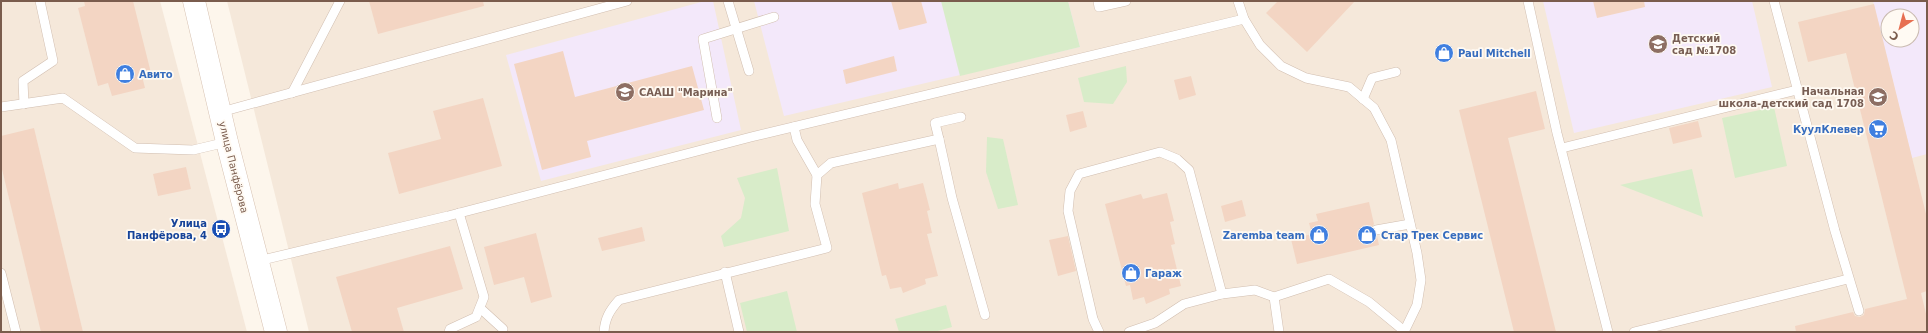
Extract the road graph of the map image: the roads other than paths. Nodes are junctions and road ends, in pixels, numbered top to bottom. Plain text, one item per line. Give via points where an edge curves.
1 (40, 1) edge
2 (194, 1) edge
3 (340, 1) edge
4 (627, 1) edge
5 (728, 1) edge
6 (1098, 1) edge
7 (1126, 1) edge
8 (1238, 1) edge
9 (1528, 1) edge
10 (1774, 1) edge
11 (774, 17) dead end
12 (1244, 19) junction
13 (736, 29) junction
14 (749, 71) dead end
15 (1396, 72) dead end
16 (1797, 90) junction
17 (292, 93) junction
18 (1363, 99) junction
19 (24, 104) junction
20 (1, 107) edge
21 (221, 112) junction
22 (961, 117) dead end
23 (717, 118) dead end
24 (794, 127) junction
25 (939, 139) junction
26 (227, 142) junction
27 (1562, 148) junction
28 (817, 175) junction
29 (459, 213) junction
30 (1410, 224) junction
31 (1376, 230) dead end
32 (258, 261) junction
33 (725, 272) junction
34 (1, 274) edge
35 (1848, 279) junction
36 (1222, 294) junction
37 (1274, 297) junction
38 (480, 308) junction
39 (1858, 311) dead end
40 (985, 315) dead end
41 (502, 329) dead end
42 (1403, 331) edge
43 (16, 332) edge
44 (276, 332) edge
45 (449, 332) edge
46 (604, 332) edge
47 (739, 332) edge
48 (1099, 332) edge
49 (1129, 332) edge
50 (1279, 332) edge
51 (1608, 332) edge
52 (1634, 332) edge

1 - 19 lane via 53,61 23,81
2 - 21 street, улица Панфёрова
3 - 17 lane
4 - 17 lane
5 - 13 lane
6 - 7 lane via 1099,7
8 - 12 lane
9 - 27 lane
10 - 16 lane
11 - 13 lane
12 - 18 lane via 1260,45 1281,66 1306,78 1349,87
12 - 24 lane
13 - 14 lane
13 - 23 lane via 702,39
15 - 18 lane via 1372,78
16 - 27 lane
16 - 35 lane
17 - 21 lane
18 - 30 lane via 1374,108 1391,140
19 - 20 lane
19 - 26 lane via 63,98 135,148 193,150
21 - 26 street, улица Панфёрова
22 - 25 lane via 935,123
24 - 28 lane via 797,140
24 - 29 lane
25 - 28 lane via 831,163
25 - 40 lane via 952,198
26 - 32 street, улица Панфёрова
27 - 51 lane
28 - 33 lane via 815,204 827,248
29 - 32 lane
29 - 38 lane via 484,297
30 - 31 lane
30 - 42 lane via 1421,280 1416,305
32 - 44 street, улица Панфёрова
33 - 46 lane via 619,300 609,310
33 - 47 lane
34 - 43 lane
35 - 39 lane
35 - 52 lane
36 - 37 lane via 1255,290
36 - 48 lane via 1189,170 1178,159 1160,152 1080,174 1070,191 1068,211 1093,319
36 - 49 lane via 1184,304 1155,323
37 - 42 lane via 1329,280 1369,302
37 - 50 lane
38 - 41 lane
38 - 45 lane via 476,317 450,329

